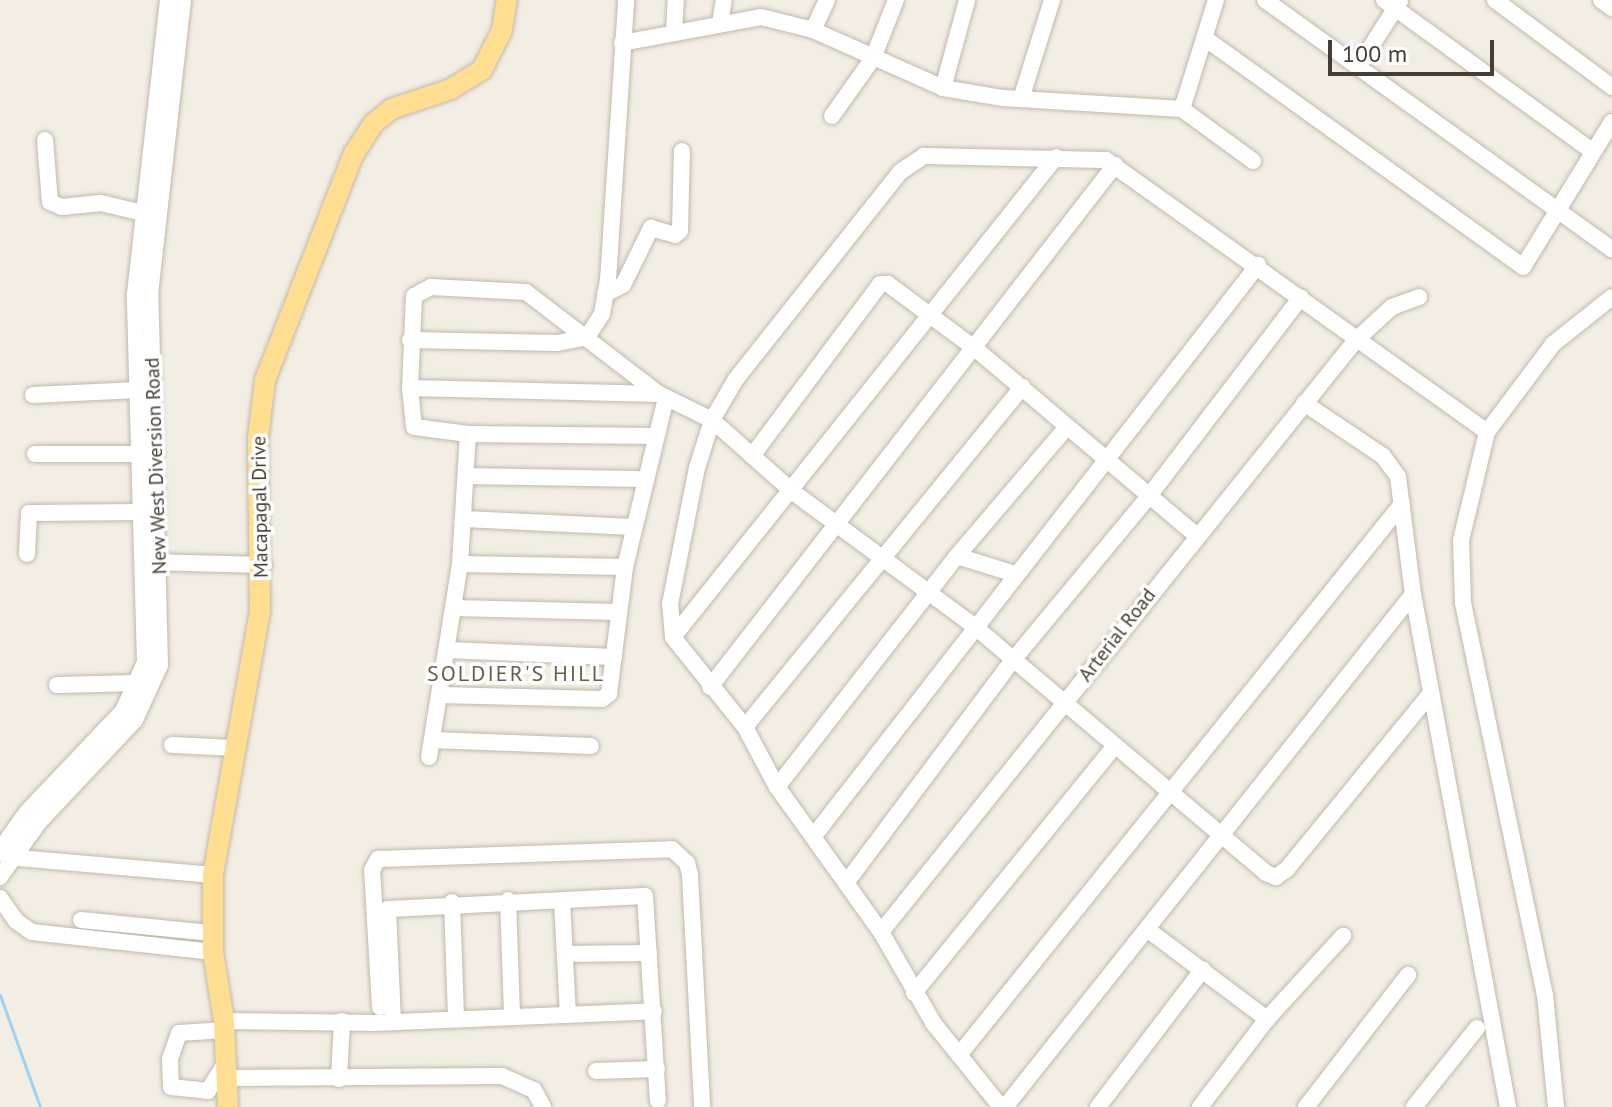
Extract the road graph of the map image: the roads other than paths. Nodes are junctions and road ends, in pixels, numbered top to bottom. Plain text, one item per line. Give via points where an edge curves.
1 (168, 0) edge
2 (183, 0) edge
3 (507, 0) edge
4 (626, 0) edge
5 (676, 0) edge
6 (724, 0) edge
7 (827, 0) edge
8 (896, 0) edge
9 (967, 0) edge
10 (1052, 0) edge
11 (1216, 0) edge
12 (1265, 0) edge
13 (1495, 0) edge
14 (1601, 0) edge
15 (1394, 3) edge
16 (1612, 8) edge
17 (720, 24) junction
18 (813, 30) junction
19 (674, 33) junction
20 (1206, 39) junction
21 (622, 43) junction
22 (873, 58) junction
23 (1358, 67) junction
24 (1612, 87) edge
25 (943, 88) junction
26 (1021, 99) junction
27 (1182, 109) junction
28 (832, 116) dead end
29 (1612, 122) edge
30 (45, 140) dead end
31 (682, 151) dead end
32 (1592, 151) junction
33 (1056, 157) junction
34 (1253, 161) dead end
35 (1115, 165) junction
36 (1557, 209) junction
37 (143, 213) junction
38 (1612, 249) edge
39 (1258, 265) junction
40 (605, 294) junction
41 (1301, 297) junction
42 (1419, 297) dead end
43 (1612, 297) edge
44 (931, 315) junction
45 (587, 337) junction
46 (410, 340) junction
47 (1356, 340) junction
48 (977, 350) junction
49 (1022, 387) junction
50 (410, 388) junction
51 (137, 390) junction
52 (33, 395) dead end
53 (662, 396) junction
54 (1304, 403) junction
55 (712, 420) junction
56 (1065, 429) junction
57 (1487, 432) junction
58 (468, 434) junction
59 (656, 436) junction
60 (35, 454) dead end
61 (139, 454) junction
62 (752, 456) junction
63 (1105, 459) junction
64 (466, 476) junction
65 (645, 479) junction
66 (793, 492) junction
67 (1149, 496) junction
68 (1402, 504) junction
69 (142, 512) junction
70 (464, 519) junction
71 (839, 526) junction
72 (633, 527) junction
73 (1195, 534) junction
74 (27, 554) dead end
75 (957, 556) junction
76 (886, 560) junction
77 (152, 562) junction
78 (460, 564) junction
79 (264, 565) junction
80 (625, 567) junction
81 (1015, 574) junction
82 (929, 593) junction
83 (1413, 594) junction
84 (454, 608) junction
85 (617, 612) junction
86 (974, 626) junction
87 (673, 637) junction
88 (447, 650) junction
89 (614, 657) junction
90 (1013, 660) junction
91 (138, 683) junction
92 (57, 685) dead end
93 (710, 687) junction
94 (1430, 694) junction
95 (440, 695) junction
96 (1064, 704) junction
97 (745, 727) junction
98 (172, 745) dead end
99 (591, 746) dead end
100 (233, 748) junction
101 (1113, 748) junction
102 (777, 787) junction
103 (1171, 792) junction
104 (1224, 836) junction
105 (813, 837) junction
106 (4, 854) edge
107 (213, 875) junction
108 (0, 877) edge
109 (846, 883) junction
110 (0, 898) edge
111 (508, 900) junction
112 (562, 901) junction
113 (452, 902) junction
114 (1148, 930) junction
115 (182, 932) junction
116 (881, 932) junction
117 (1343, 936) dead end
118 (66, 939) junction
119 (213, 943) junction
120 (180, 952) junction
121 (649, 953) junction
122 (566, 954) junction
123 (1203, 969) junction
124 (1408, 975) dead end
125 (914, 993) junction
126 (380, 1007) dead end
127 (654, 1011) junction
128 (568, 1015) junction
129 (512, 1016) junction
130 (456, 1019) junction
131 (1267, 1019) junction
132 (342, 1021) junction
133 (393, 1021) junction
134 (225, 1026) junction
135 (1477, 1028) dead end
136 (959, 1055) junction
137 (227, 1069) junction
138 (657, 1069) junction
139 (596, 1071) dead end
140 (339, 1079) junction
141 (658, 1101) dead end
142 (228, 1107) edge
143 (543, 1107) edge
144 (702, 1107) edge
145 (1003, 1107) edge
146 (1098, 1107) edge
147 (1200, 1107) edge
148 (1306, 1107) edge
149 (1414, 1107) edge
150 (1508, 1107) edge
151 (1556, 1107) edge

1 - 37 street, New West Diversion Road
2 - 77 street, New West Diversion Road via 174,112 151,260
3 - 79 main road, Macapagal Drive via 502,30 482,70 451,89 391,109 374,123 353,155 265,380 258,438
4 - 21 street
5 - 19 street
6 - 17 street
7 - 18 street
8 - 22 street
9 - 25 street
10 - 26 street
11 - 20 street
12 - 23 street
13 - 24 street
14 - 16 street
15 - 23 street
15 - 32 street
17 - 18 street via 761,17
17 - 19 street
18 - 22 street
19 - 21 street
20 - 27 street
20 - 36 street via 1523,267
21 - 40 street
22 - 25 street
22 - 28 street
23 - 36 street
25 - 26 street
26 - 27 street
27 - 34 street
29 - 32 street
30 - 37 street via 49,197 55,206 101,203
31 - 40 street via 680,231 675,235 651,228 623,285
32 - 36 street
33 - 35 street
33 - 44 street
33 - 55 street via 947,155 914,161 817,275 736,379
35 - 39 street
35 - 48 street
36 - 38 street
37 - 51 street, New West Diversion Road via 136,271
39 - 41 street
39 - 63 street
40 - 45 street via 602,314
41 - 47 street
41 - 67 street
42 - 47 street, Arterial Road via 1392,307
43 - 57 street via 1553,344
44 - 48 street
44 - 62 street via 888,284 880,284
44 - 66 street
45 - 46 street via 557,343
45 - 46 street via 521,290 431,287 414,296
45 - 53 street
46 - 50 street
47 - 54 street, Arterial Road
47 - 57 street
48 - 49 street
48 - 71 street
49 - 56 street
49 - 76 street
50 - 53 street
50 - 58 street via 414,427
51 - 52 street
51 - 61 street, New West Diversion Road
53 - 55 street
53 - 59 street
54 - 68 street via 1392,464
54 - 73 street, Arterial Road
55 - 62 street
55 - 87 street via 684,525 670,604
56 - 63 street
56 - 75 street
57 - 151 street via 1461,540 1463,603 1545,995
58 - 59 street
58 - 64 street
59 - 65 street
60 - 61 street
61 - 69 street, New West Diversion Road
62 - 66 street
63 - 67 street
63 - 81 street
64 - 65 street
64 - 70 street
65 - 72 street
66 - 71 street
66 - 87 street
67 - 73 street
67 - 90 street
68 - 83 street
68 - 103 street
69 - 74 street via 29,513
69 - 77 street, New West Diversion Road
70 - 72 street
70 - 78 street
71 - 76 street
71 - 93 street
72 - 80 street
73 - 96 street, Arterial Road
75 - 81 street
75 - 82 street
76 - 82 street
76 - 97 street
77 - 79 street
77 - 91 street, New West Diversion Road via 147,647
77 - 106 street, New West Diversion Road via 162,648 146,702
78 - 80 street
78 - 84 street
79 - 100 main road, Macapagal Drive
80 - 85 street
81 - 86 street
82 - 86 street
82 - 102 street
83 - 94 street
83 - 104 street
84 - 85 street
84 - 88 street
85 - 89 street
86 - 90 street
86 - 105 street
87 - 93 street
88 - 89 street
88 - 95 street
89 - 95 street via 609,694 602,699
90 - 96 street
90 - 109 street
91 - 92 street
91 - 106 street, New West Diversion Road via 123,711 27,812
93 - 97 street
94 - 104 street via 1276,877
94 - 150 street
95 - 99 street via 431,748
96 - 101 street
96 - 116 street, Arterial Road
97 - 102 street
98 - 100 street
100 - 107 main road, Macapagal Drive
101 - 103 street
101 - 125 street
102 - 105 street
103 - 104 street
103 - 136 street
104 - 114 street
105 - 109 street
106 - 107 street
106 - 108 street, New West Diversion Road
107 - 119 main road, Macapagal Drive
109 - 116 street
110 - 118 street via 23,928
111 - 112 street
111 - 113 street
111 - 129 street
112 - 121 street via 645,896
112 - 122 street
113 - 130 street
113 - 133 street via 388,909
114 - 123 street
114 - 145 street
115 - 118 street via 82,916
115 - 119 street
115 - 120 street
116 - 125 street
117 - 131 street
118 - 120 street
119 - 120 street
119 - 134 main road, Macapagal Drive
121 - 122 street
121 - 127 street
122 - 128 street
123 - 131 street
123 - 146 street
124 - 148 street
125 - 136 street
126 - 144 street via 372,870 378,859 672,849 687,863 690,875
127 - 128 street
127 - 138 street
128 - 129 street
129 - 130 street
130 - 133 street
131 - 147 street
132 - 133 street
132 - 134 street
132 - 140 street
134 - 137 main road, Macapagal Drive
134 - 137 street via 184,1030 175,1037 171,1087 208,1091
135 - 149 street
136 - 145 street
137 - 140 street
137 - 142 main road, Macapagal Drive
138 - 139 street
138 - 141 street
140 - 143 street via 502,1076 534,1090

